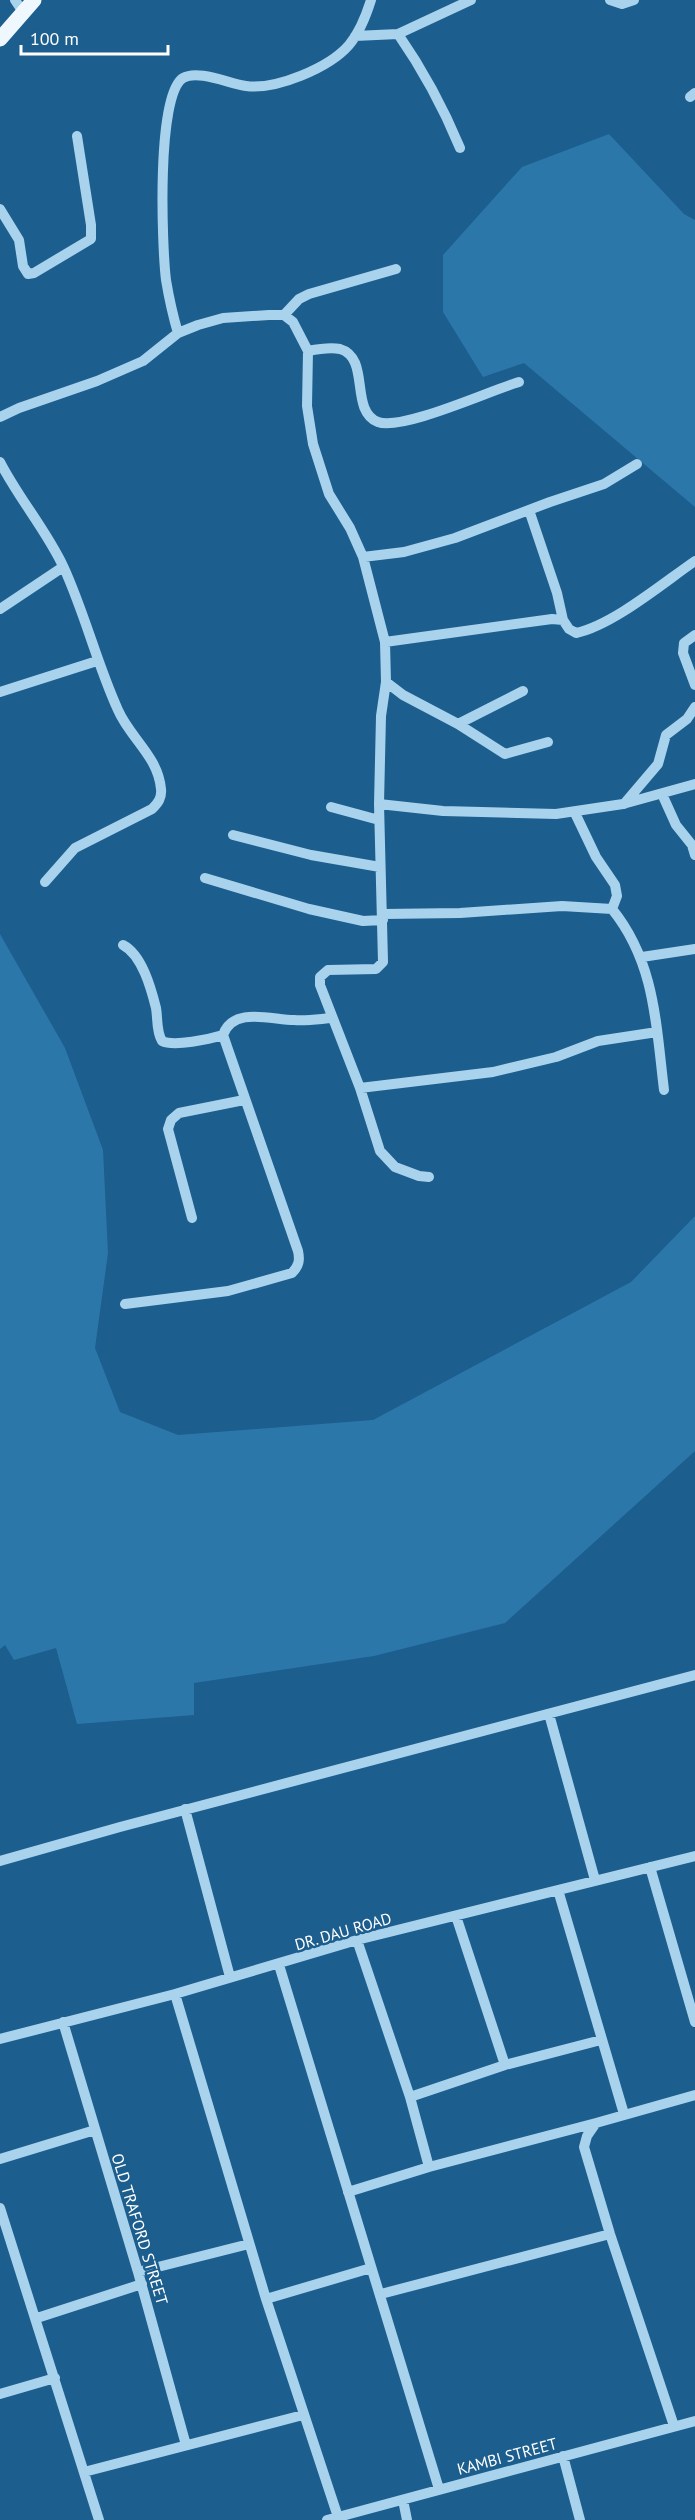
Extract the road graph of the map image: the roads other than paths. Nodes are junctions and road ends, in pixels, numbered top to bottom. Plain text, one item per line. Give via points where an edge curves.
1 (371, 0) edge
2 (471, 0) edge
3 (610, 0) edge
4 (634, 0) edge
5 (24, 4) edge
6 (398, 34) junction
7 (355, 36) junction
8 (0, 39) edge
9 (77, 136) dead end
10 (460, 148) dead end
11 (0, 209) edge
12 (396, 269) dead end
13 (284, 315) junction
14 (178, 333) junction
15 (308, 351) junction
16 (519, 382) dead end
17 (0, 417) edge
18 (0, 462) edge
19 (637, 464) dead end
20 (529, 510) junction
21 (363, 557) junction
22 (695, 561) edge
23 (63, 567) junction
24 (0, 609) edge
25 (563, 620) junction
26 (695, 635) edge
27 (385, 642) junction
28 (97, 661) junction
29 (386, 682) junction
30 (695, 685) edge
31 (523, 691) dead end
32 (0, 692) edge
33 (695, 707) edge
34 (458, 724) junction
35 (548, 742) dead end
36 (695, 784) edge
37 (662, 794) junction
38 (380, 804) junction
39 (624, 804) junction
40 (331, 807) dead end
41 (574, 813) junction
42 (380, 820) junction
43 (233, 835) dead end
44 (695, 855) edge
45 (380, 867) junction
46 (205, 878) dead end
47 (45, 882) dead end
48 (612, 909) junction
49 (383, 917) junction
50 (123, 945) dead end
51 (695, 949) edge
52 (642, 957) junction
53 (332, 1018) junction
54 (657, 1032) junction
55 (223, 1035) junction
56 (360, 1088) junction
57 (664, 1090) dead end
58 (244, 1100) junction
59 (429, 1177) dead end
60 (192, 1218) dead end
61 (125, 1305) dead end
62 (695, 1675) edge
63 (549, 1714) junction
64 (185, 1809) junction
65 (695, 1856) edge
66 (0, 1861) edge
67 (650, 1867) junction
68 (595, 1880) junction
69 (558, 1890) junction
70 (456, 1916) junction
71 (357, 1940) junction
72 (279, 1965) junction
73 (230, 1977) junction
74 (175, 1994) junction
75 (63, 2022) junction
76 (695, 2022) edge
77 (0, 2039) edge
78 (600, 2040) junction
79 (505, 2065) junction
80 (695, 2095) edge
81 (410, 2097) junction
82 (624, 2114) junction
83 (597, 2123) junction
84 (95, 2130) junction
85 (0, 2159) edge
86 (429, 2167) junction
87 (348, 2192) junction
88 (0, 2208) edge
89 (610, 2234) junction
90 (249, 2244) junction
91 (371, 2268) junction
92 (138, 2272) junction
93 (142, 2284) junction
94 (381, 2295) junction
95 (266, 2299) junction
96 (37, 2318) junction
97 (55, 2378) junction
98 (0, 2394) edge
99 (303, 2415) junction
100 (695, 2421) edge
101 (674, 2426) junction
102 (186, 2445) junction
103 (563, 2456) junction
104 (84, 2472) junction
105 (440, 2489) junction
106 (402, 2500) junction
107 (332, 2519) edge
108 (99, 2520) edge
109 (407, 2520) edge
110 (580, 2520) edge

1 - 7 street
2 - 6 street
3 - 4 street via 622,4
5 - 8 main road
6 - 7 street
6 - 10 street via 438,100
7 - 14 street via 349,46 328,61 271,86 246,86 197,76 179,83 170,106 163,179 166,277
9 - 11 street via 92,239 28,274 19,240
12 - 13 street via 309,294
13 - 14 street via 224,318
13 - 15 street via 293,322
14 - 17 street via 143,361
15 - 16 street via 338,348 347,352 353,359 364,408 379,423 406,420
15 - 21 street via 307,406 313,444 329,494
18 - 23 street
19 - 20 street via 604,484
20 - 21 street via 429,547
20 - 25 street
21 - 27 street
22 - 25 street via 597,627 576,633
23 - 24 street
23 - 28 street
25 - 27 street
26 - 30 street via 684,643 683,653
27 - 29 street
28 - 32 street
28 - 47 street via 129,731 148,752 161,790 160,801 152,809 75,848
29 - 34 street
29 - 38 street via 381,716
31 - 34 street
33 - 39 street via 687,719 666,735 658,764
34 - 35 street via 504,754
36 - 37 street
37 - 39 street
37 - 44 street
38 - 41 street via 443,811
38 - 42 street
39 - 41 street
40 - 42 street
41 - 48 street via 615,885 617,896
42 - 45 street
43 - 45 street
45 - 49 street
46 - 49 street via 363,921
48 - 49 street via 562,906
48 - 52 street
49 - 53 street via 381,966 328,970 320,977
50 - 55 street via 135,953 143,971 162,1041 173,1044
51 - 52 street
52 - 54 street
53 - 55 street via 250,1016 228,1024
53 - 56 street
54 - 56 street via 598,1041 556,1057 483,1074
54 - 57 street
55 - 58 street
56 - 59 street via 386,1160 407,1172
58 - 60 street via 178,1113 171,1120 168,1129
58 - 61 street via 298,1251 297,1268 292,1273 228,1291
62 - 63 street
63 - 64 street
63 - 68 street
64 - 66 street
64 - 73 street
65 - 67 street, DR. DAU ROAD
67 - 68 street, DR. DAU ROAD
67 - 76 street
68 - 69 street, DR. DAU ROAD
69 - 70 street, DR. DAU ROAD
69 - 78 street
70 - 71 street, DR. DAU ROAD
70 - 79 street
71 - 72 street, DR. DAU ROAD
71 - 81 street
72 - 73 street, DR. DAU ROAD
72 - 87 street
73 - 74 street, DR. DAU ROAD
74 - 75 street, DR. DAU ROAD
74 - 90 street
75 - 77 street, DR. DAU ROAD
75 - 84 street, OLD TRAFORD STREET
78 - 79 street
78 - 82 street
79 - 81 street
80 - 82 street
81 - 86 street
82 - 83 street
83 - 86 street
83 - 89 street via 586,2136 584,2147
84 - 85 street
84 - 92 street, OLD TRAFORD STREET
86 - 87 street
87 - 91 street
88 - 96 street
89 - 94 street
89 - 101 street
90 - 92 street
90 - 95 street
91 - 94 street
91 - 95 street
92 - 93 street, OLD TRAFORD STREET
93 - 96 street
93 - 102 street, OLD TRAFORD STREET
94 - 105 street
95 - 99 street
96 - 97 street
97 - 98 street
97 - 104 street
99 - 102 street
99 - 107 street
100 - 101 street, KAMBI STREET
101 - 103 street, KAMBI STREET
102 - 104 street
103 - 105 street, KAMBI STREET
103 - 110 street
104 - 108 street
105 - 106 street, KAMBI STREET
106 - 107 street, KAMBI STREET
106 - 109 street

